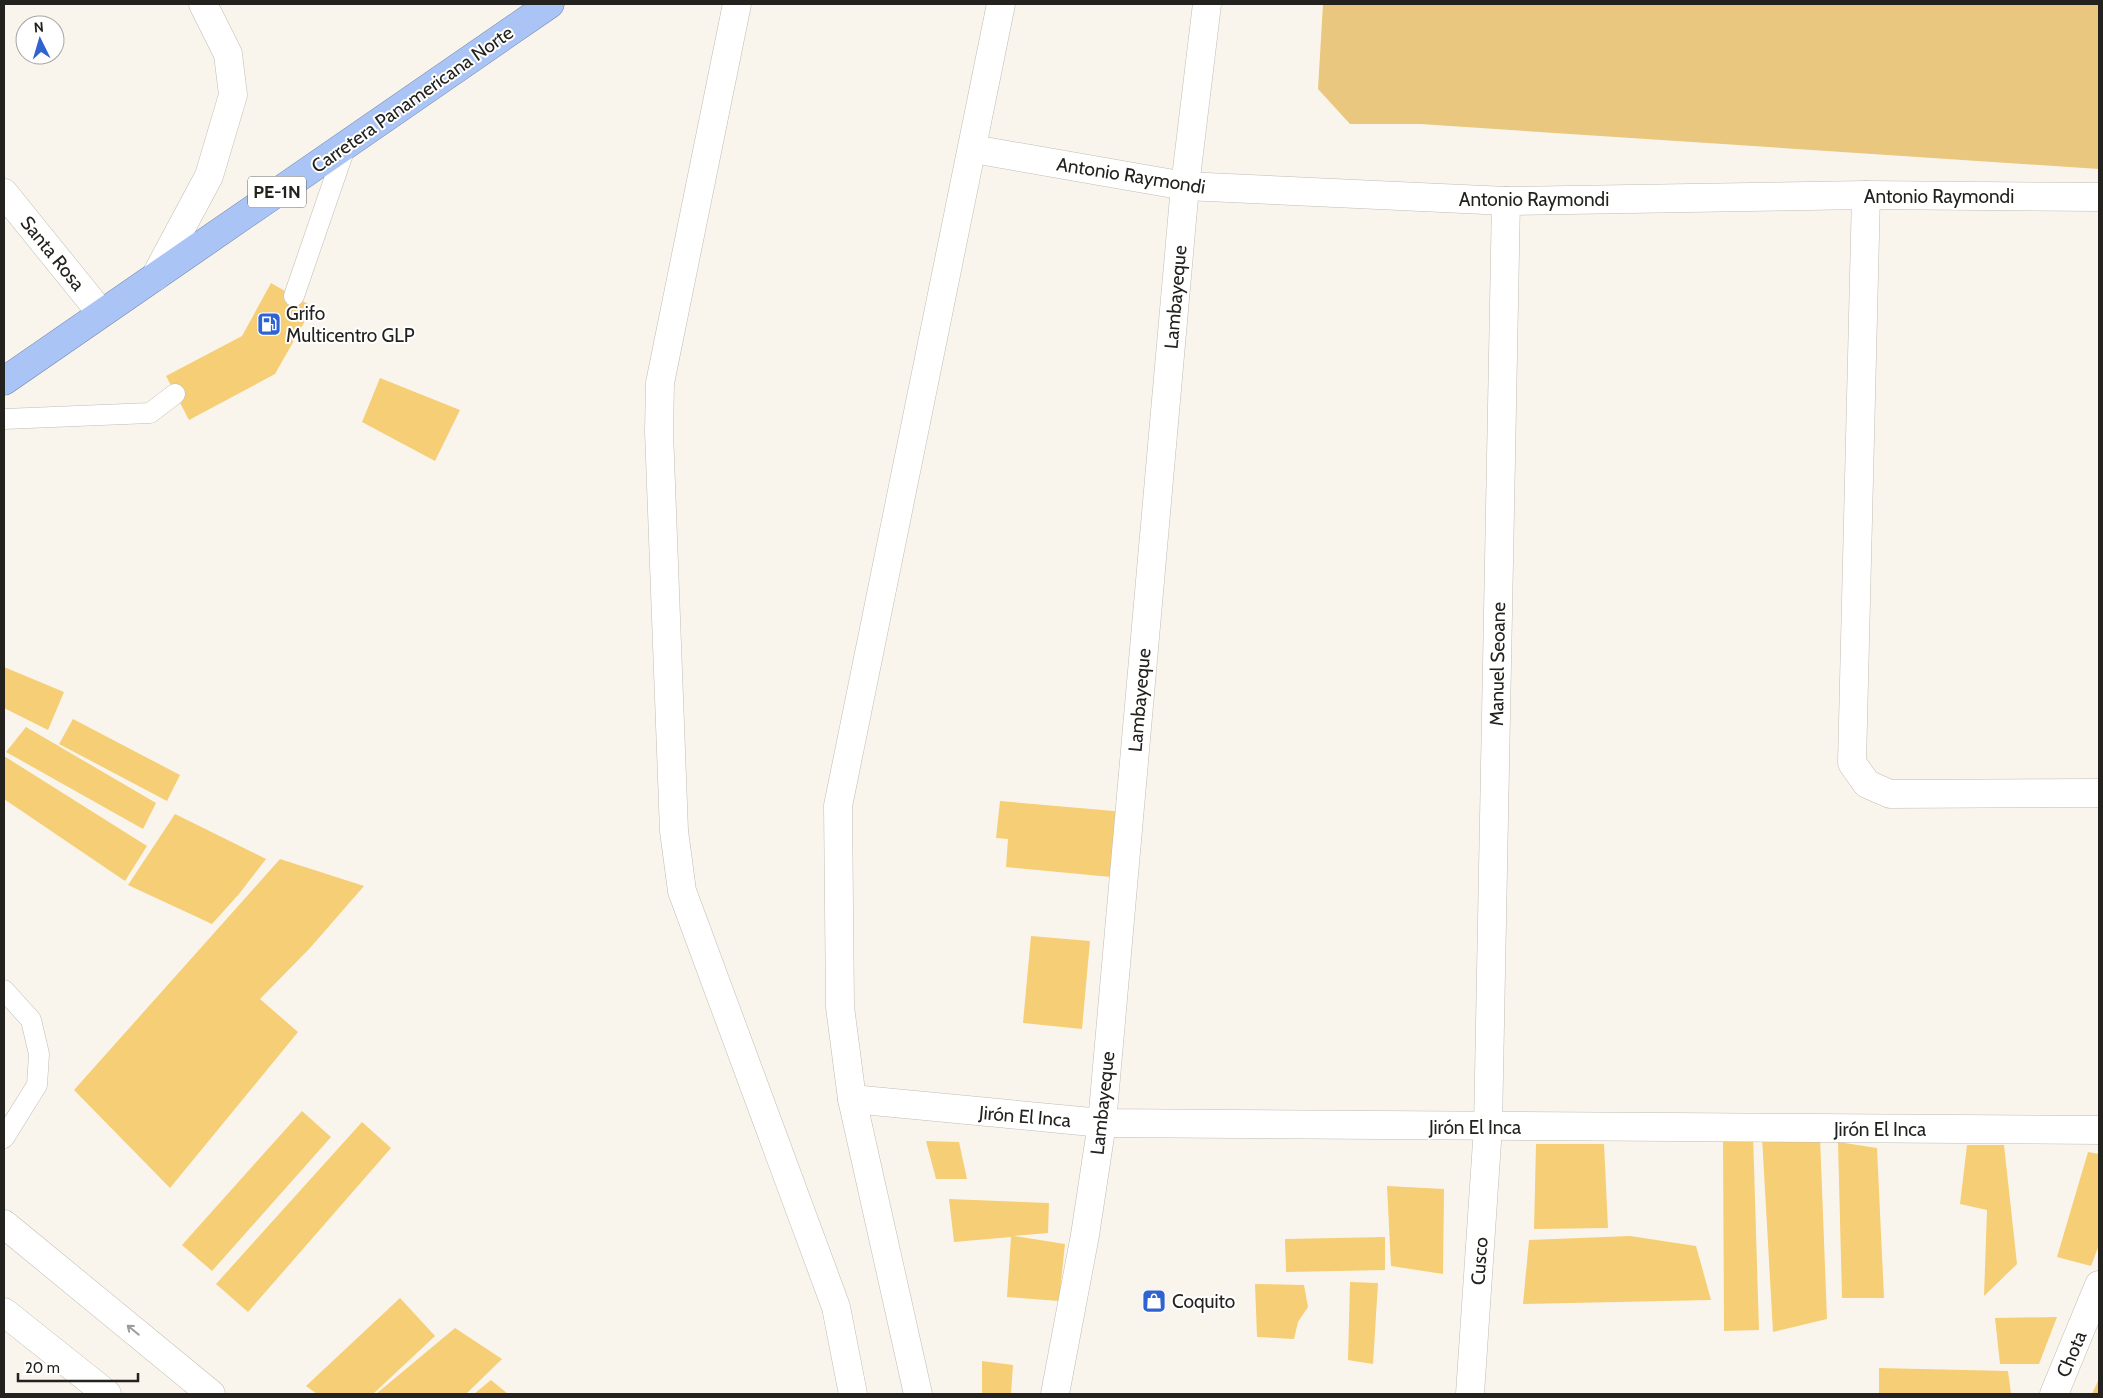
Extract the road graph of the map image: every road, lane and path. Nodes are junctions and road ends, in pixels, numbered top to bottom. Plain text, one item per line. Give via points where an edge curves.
1 (202, 4) edge
2 (550, 4) edge
3 (737, 4) edge
4 (1001, 4) edge
5 (1207, 4) edge
6 (346, 145) junction
7 (973, 149) junction
8 (1185, 186) junction
9 (4, 193) edge
10 (1866, 196) junction
11 (2099, 197) edge
12 (1506, 201) junction
13 (154, 277) junction
14 (294, 296) dead end
15 (101, 313) junction
16 (4, 381) edge
17 (176, 394) dead end
18 (4, 420) edge
19 (2099, 793) edge
20 (4, 990) edge
21 (852, 1099) junction
22 (1102, 1123) junction
23 (1488, 1127) junction
24 (2099, 1130) edge
25 (4, 1138) edge
26 (4, 1224) edge
27 (2099, 1285) edge
28 (4, 1312) edge
29 (107, 1394) edge
30 (211, 1394) edge
31 (853, 1394) edge
32 (918, 1394) edge
33 (1055, 1394) edge
34 (1470, 1394) edge
35 (2054, 1394) edge

1 - 13 street via 228,54 233,95 209,176
2 - 6 highway, Carretera Panamericana Norte / PE-1N
3 - 31 street via 660,383 658,430 674,831 682,891 836,1307
4 - 7 street
5 - 8 street, Lambayeque
6 - 13 highway, Carretera Panamericana Norte / PE-1N
6 - 14 lane
7 - 8 street, Antonio Raymondi
7 - 21 street via 838,806 840,1007
8 - 12 street, Antonio Raymondi
8 - 22 street, Lambayeque
9 - 15 street, Santa Rosa
10 - 11 street, Antonio Raymondi
10 - 12 street, Antonio Raymondi
10 - 19 street via 1852,764 1867,784 1890,794
12 - 23 street, Manuel Seoane
13 - 15 highway, Carretera Panamericana Norte / PE-1N
15 - 16 highway, Carretera Panamericana Norte / PE-1N
17 - 18 lane via 150,413
20 - 25 lane via 31,1020 39,1054 37,1085
21 - 22 street, Jirón El Inca
21 - 32 street
22 - 23 street, Jirón El Inca
22 - 33 street, Lambayeque via 1086,1235
23 - 24 street, Jirón El Inca
23 - 34 street, Cusco
30 -> 26 street
27 - 35 street, Chota
28 - 29 street

